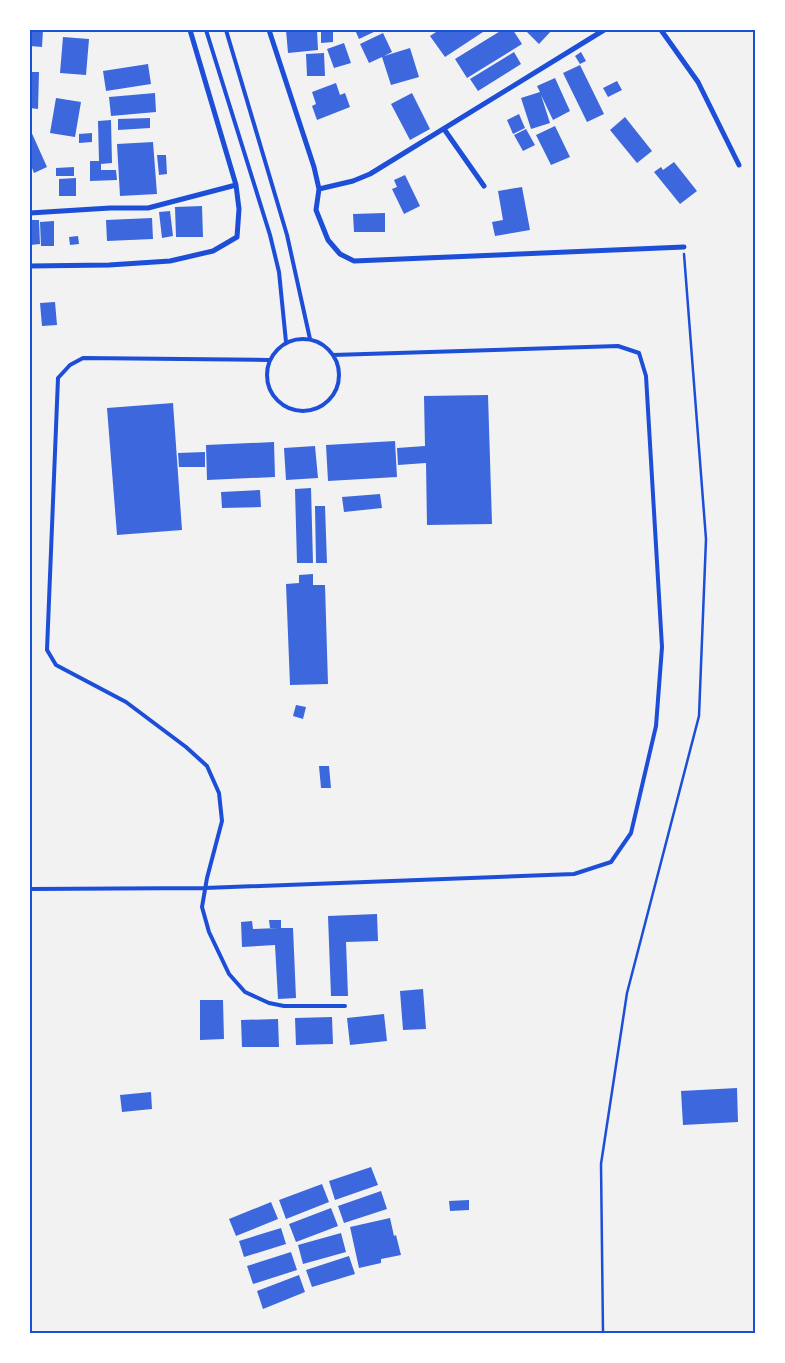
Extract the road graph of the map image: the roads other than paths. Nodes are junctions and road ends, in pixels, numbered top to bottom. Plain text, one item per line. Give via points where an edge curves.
1 (190, 30) edge
2 (206, 30) edge
3 (226, 30) edge
4 (269, 30) edge
5 (604, 30) edge
6 (661, 30) edge
7 (597, 32) edge
8 (444, 129) junction
9 (739, 165) dead end
10 (236, 185) junction
11 (484, 186) dead end
12 (319, 189) junction
13 (30, 212) edge
14 (684, 247) road end
15 (30, 266) edge
16 (310, 339) junction
17 (286, 342) junction
18 (333, 356) junction
19 (269, 360) junction
20 (205, 888) junction
21 (30, 889) edge
22 (346, 1006) dead end

1 - 10 street
2 - 17 lane via 270,235 279,272
3 - 16 lane via 287,235
4 - 12 street
5 - 7 street
6 - 9 street via 698,82
7 - 8 street
8 - 11 street
8 - 12 street via 370,174
10 - 13 street via 148,208
10 - 15 street via 239,210 236,238 213,250 170,261
12 - 14 street via 316,210 328,240 340,254 354,261
16 - 17 lane
16 - 18 lane via 321,343
17 - 19 lane
18 - 19 lane via 340,372 334,395 321,407 303,412 280,404 272,395 266,378
18 - 20 lane via 618,346 639,353 646,376 662,647 656,726 632,832 611,862 574,874
19 - 20 lane via 83,358 70,365 58,378 47,650 56,665 126,702 207,766 219,794 222,821
20 - 21 lane
20 - 22 lane via 202,907 209,932 229,974 245,992 268,1003 284,1006

